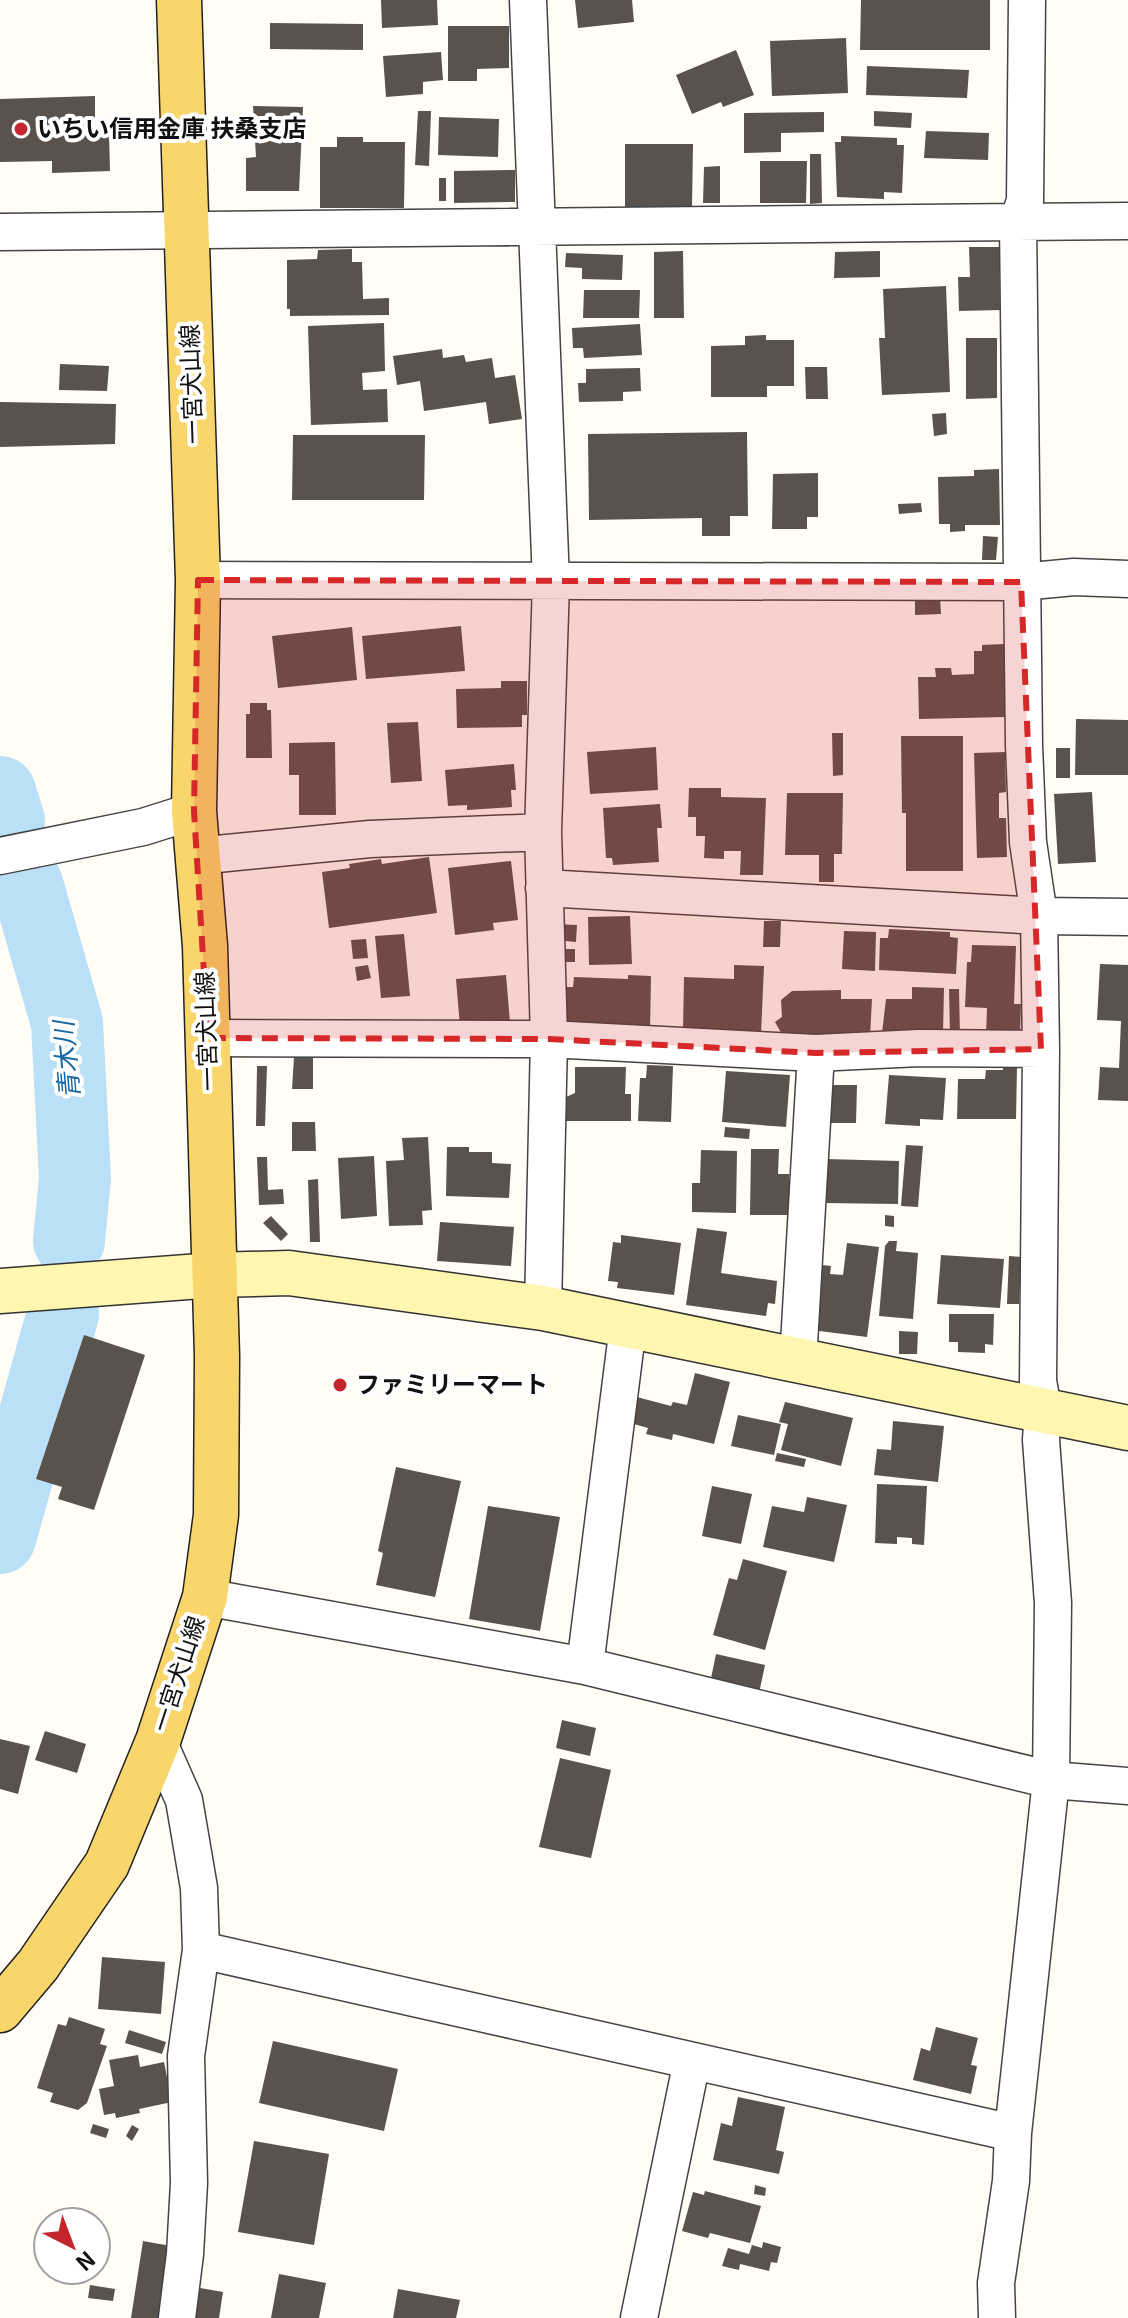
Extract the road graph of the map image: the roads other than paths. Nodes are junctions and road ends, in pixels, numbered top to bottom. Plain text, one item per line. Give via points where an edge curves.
1 (179, 0) edge
2 (528, 0) edge
3 (1027, 0) edge
4 (1018, 221) junction
5 (1128, 221) edge
6 (537, 227) junction
7 (187, 230) junction
8 (0, 232) edge
9 (1128, 579) edge
10 (198, 580) junction
11 (551, 582) junction
12 (1021, 582) junction
13 (194, 811) junction
14 (543, 832) junction
15 (0, 856) edge
16 (197, 856) junction
17 (544, 888) junction
18 (1039, 916) junction
19 (1128, 917) edge
20 (208, 1038) junction
21 (549, 1039) junction
22 (1041, 1049) junction
23 (816, 1053) junction
24 (214, 1275) junction
25 (0, 1291) edge
26 (543, 1308) junction
27 (628, 1326) junction
28 (798, 1361) junction
29 (1043, 1409) junction
30 (1128, 1428) edge
31 (205, 1597) junction
32 (585, 1666) junction
33 (158, 1741) junction
34 (1051, 1780) junction
35 (1128, 1786) edge
36 (201, 1950) junction
37 (0, 2010) edge
38 (692, 2061) junction
39 (1013, 2133) junction
40 (177, 2318) edge
41 (639, 2318) edge
42 (997, 2318) edge

1 - 7 main road, 一宮犬山線
2 - 6 street
3 - 4 street via 1025,201
4 - 5 street
4 - 6 street
4 - 12 street
6 - 7 street
6 - 11 street
7 - 8 street
7 - 10 main road, 一宮犬山線
9 - 12 street
10 - 11 street
10 - 13 main road, 一宮犬山線
11 - 12 street
11 - 14 street
12 - 18 street via 1028,842
13 - 15 street via 143,827
13 - 16 main road, 一宮犬山線
14 - 16 street via 370,839
14 - 17 street
16 - 20 main road, 一宮犬山線
17 - 18 street
17 - 21 street
18 - 19 street
18 - 22 street
20 - 21 street
20 - 24 main road, 一宮犬山線
21 - 23 street
21 - 26 street
22 - 23 street
22 - 29 street via 1038,1381
23 - 28 street
24 - 25 street
24 - 26 street via 289,1273
24 - 31 main road, 一宮犬山線 via 216,1515
26 - 27 street
27 - 28 street
27 - 32 street
28 - 29 street
29 - 30 street
29 - 34 street via 1053,1603
31 - 32 street
31 - 33 main road, 一宮犬山線
32 - 34 street
33 - 36 street via 184,1800 199,1888
33 - 37 main road, 一宮犬山線 via 107,1864 38,1965
34 - 35 street
34 - 39 street
36 - 38 street
36 - 40 street via 186,2056 189,2183
38 - 39 street
38 - 41 street
39 - 42 street via 996,2283

